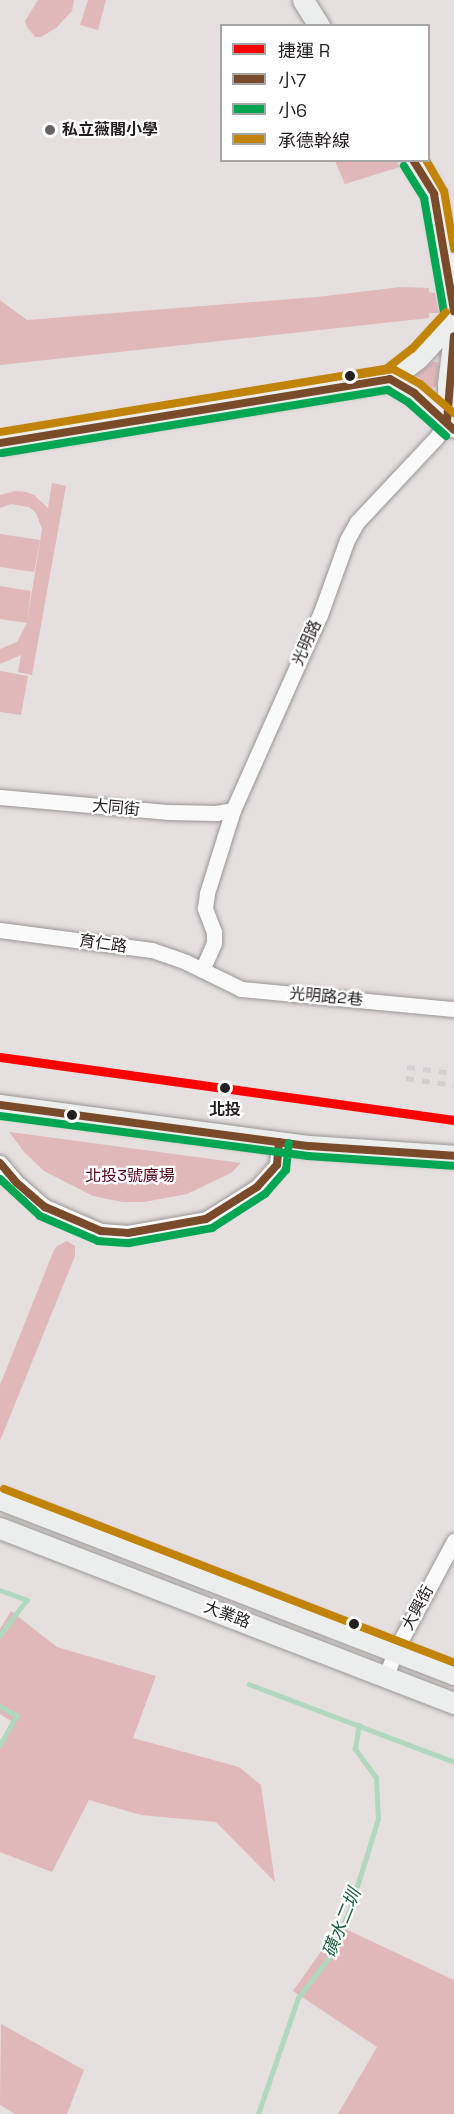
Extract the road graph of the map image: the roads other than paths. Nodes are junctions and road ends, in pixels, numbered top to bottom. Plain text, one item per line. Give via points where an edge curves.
1 (303, 0) edge
2 (318, 24) edge
3 (415, 162) edge
4 (452, 281) edge
5 (454, 311) edge
6 (454, 319) edge
7 (454, 336) edge
8 (390, 380) junction
9 (451, 385) edge
10 (451, 425) edge
11 (0, 443) edge
12 (0, 797) edge
13 (233, 810) junction
14 (0, 930) edge
15 (202, 970) junction
16 (454, 1009) edge
17 (0, 1105) edge
18 (279, 1142) junction
19 (454, 1156) edge
20 (0, 1163) edge
21 (0, 1498) edge
22 (0, 1528) edge
23 (454, 1541) edge
24 (395, 1651) junction
25 (454, 1674) edge
26 (386, 1677) junction
27 (454, 1703) edge

1 - 2 street
3 - 4 street via 434,194
4 - 5 street
6 - 8 street via 419,357
7 - 9 street
8 - 10 street via 414,393
8 - 11 street
9 - 10 street
10 - 13 street, 光明路 via 357,522
12 - 13 street, 大同街 via 169,812
13 - 15 street, 光明路 via 207,893 205,908 214,943
14 - 15 street, 育仁路 via 152,950
15 - 16 street, 光明路2巷 via 241,989
17 - 18 street
18 - 19 street
18 - 20 street via 277,1165 257,1187 206,1219 128,1233 101,1231 45,1207
21 - 24 street, 大業路
22 - 26 street, 大業路
23 - 24 street, 大興街
24 - 25 street, 大業路
24 - 26 street, 大興街
26 - 27 street, 大業路

